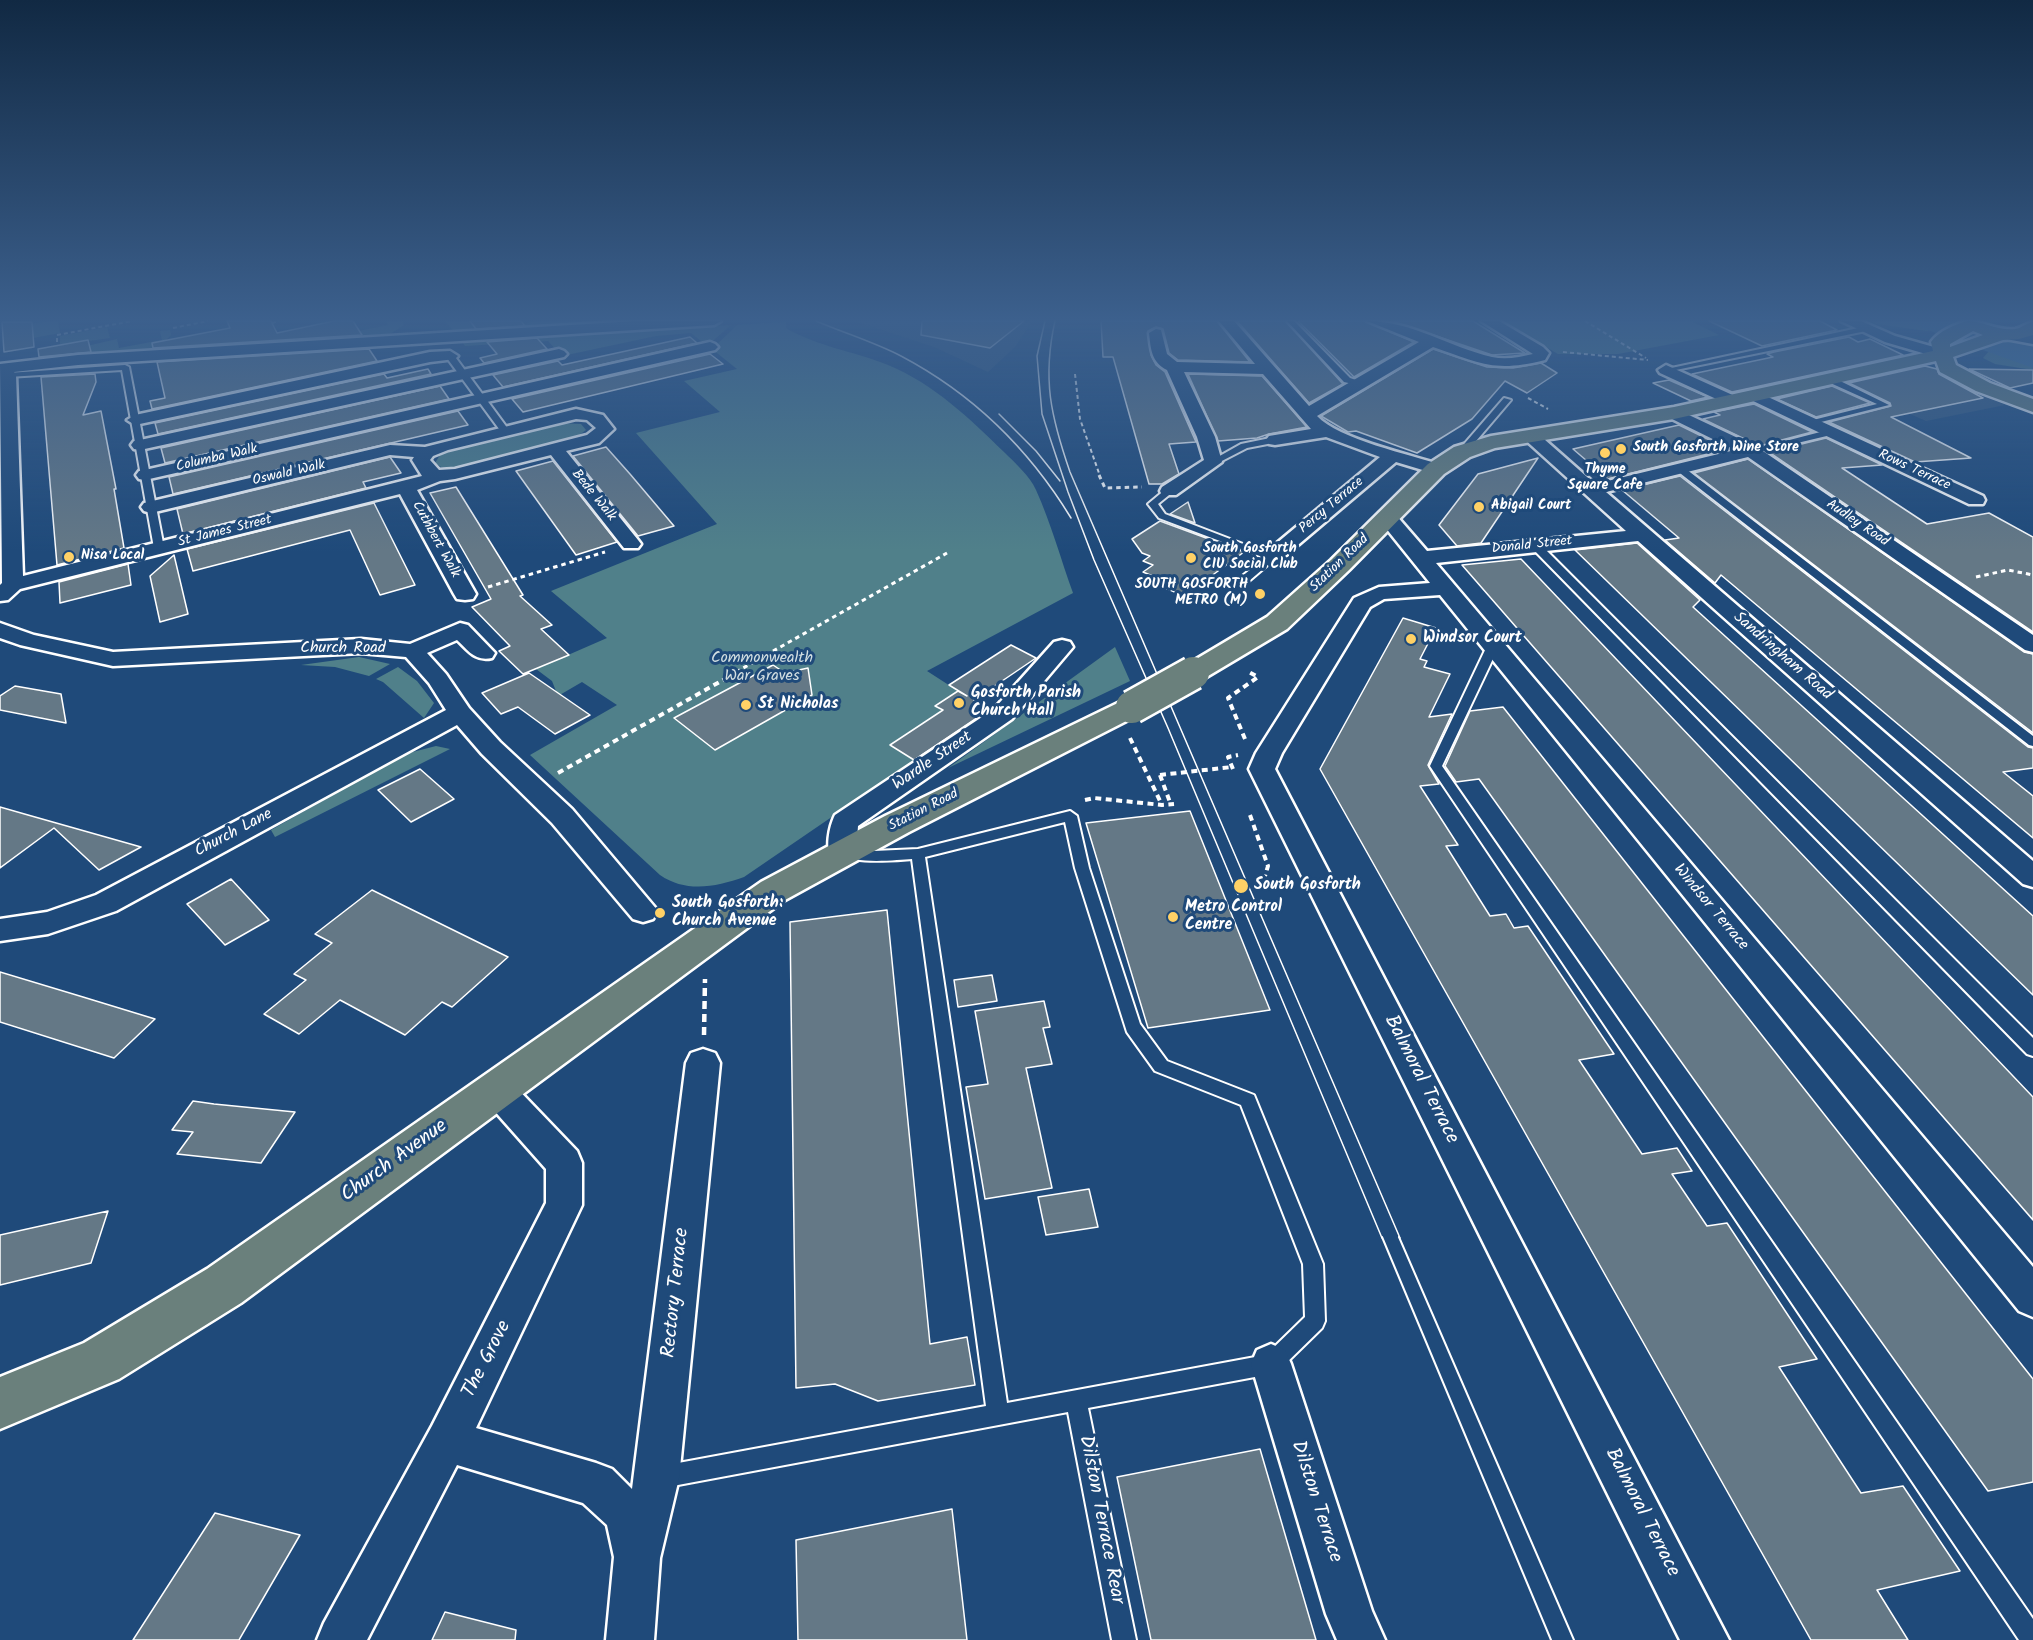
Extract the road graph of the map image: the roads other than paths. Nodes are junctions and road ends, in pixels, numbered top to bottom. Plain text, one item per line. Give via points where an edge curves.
1 (4, 398) edge
2 (131, 398) edge
3 (240, 398) edge
4 (360, 398) edge
5 (487, 398) edge
6 (1188, 398) edge
7 (1292, 398) edge
8 (1336, 398) edge
9 (1726, 398) edge
10 (1746, 398) edge
11 (1758, 398) edge
12 (1868, 398) edge
13 (2012, 398) edge
14 (481, 399) junction
15 (1507, 400) dead end
16 (1731, 400) junction
17 (2032, 405) edge
18 (1674, 413) junction
19 (1306, 415) junction
20 (135, 420) junction
21 (1812, 423) junction
22 (505, 431) junction
23 (1327, 432) junction
24 (1832, 432) junction
25 (1530, 436) junction
26 (1275, 440) joint
27 (140, 445) junction
28 (555, 449) junction
29 (1751, 451) junction
30 (427, 452) junction
31 (1462, 452) junction
32 (1393, 455) junction
33 (1213, 462) junction
34 (1679, 468) junction
35 (1436, 469) junction
36 (146, 475) junction
37 (436, 476) junction
38 (406, 487) junction
39 (1592, 490) junction
40 (1169, 491) joint
41 (1976, 500) dead end
42 (152, 507) junction
43 (6, 515) edge
44 (1388, 518) junction
45 (1643, 535) junction
46 (631, 544) road end
47 (1536, 546) junction
48 (159, 548) junction
49 (1272, 557) junction
50 (1422, 558) junction
51 (1245, 579) dead end
52 (1444, 588) junction
53 (6, 590) edge
54 (465, 594) road end
55 (0, 630) edge
56 (2033, 645) edge
57 (1493, 646) junction
58 (1062, 647) dead end
59 (413, 651) junction
60 (484, 653) dead end
61 (460, 713) junction
62 (2033, 742) edge
63 (842, 853) junction
64 (918, 854) junction
65 (2033, 877) edge
66 (773, 891) joint
67 (643, 911) dead end
68 (0, 930) edge
69 (2033, 1049) edge
70 (703, 1063) road end
71 (496, 1089) junction
72 (2033, 1297) edge
73 (1271, 1364) junction
74 (1076, 1401) junction
75 (0, 1403) edge
76 (998, 1415) junction
77 (447, 1441) junction
78 (657, 1478) junction
79 (637, 1558) junction
80 (341, 1640) edge
81 (630, 1640) edge
82 (1124, 1640) edge
83 (1361, 1640) edge
84 (1705, 1640) edge
85 (2033, 1640) edge

1 - 43 street
2 - 20 lane
3 - 20 street
4 - 27 street
5 - 14 street, Columba Walk
6 - 33 street
7 - 19 street
8 - 19 street
9 - 16 street
10 - 16 main road, Station Road
11 - 21 street, Rows Terrace
12 - 21 lane via 1885,405
13 - 17 main road
14 - 22 lane
14 - 36 street, Columba Walk
15 - 31 lane
16 - 18 main road, Station Road
18 - 25 main road, Station Road
18 - 29 street, Audley Road
19 - 23 street
20 - 27 lane
21 - 24 street, Rows Terrace
22 - 28 street, St James Street via 576,414 601,420 605,429 593,439
22 - 30 street, St James Street
23 - 26 street
23 - 32 street
24 - 29 lane
24 - 41 street, Rows Terrace
25 - 31 main road, Station Road via 1491,442
25 - 39 street, Sandringham Road
26 - 33 lane via 1244,446
27 - 36 lane
28 - 37 street, St James Street
28 - 46 street, Bede Walk
29 - 34 street
29 - 56 street, Audley Road
30 - 37 street via 421,460 428,472
30 - 42 street, Oswald Walk via 390,450
31 - 35 main road, Station Road
32 - 35 street
32 - 49 street, Percy Terrace
33 - 40 street
34 - 39 street
34 - 62 lane
35 - 44 main road, Station Road
36 - 42 lane
37 - 38 street, St James Street
38 - 48 street, St James Street
38 - 54 street, Cuthbert Walk
39 - 45 street, Sandringham Road
40 - 49 lane via 1153,504 1162,516
42 - 48 lane
43 - 53 street
44 - 50 street, Windsor Terrace
44 - 63 main road, Station Road, bridge via 1277,624 1193,673 1130,721
45 - 47 street, Donald Street
45 - 65 street, Sandringham Road
47 - 50 street, Donald Street
47 - 69 lane
48 - 53 street, St James Street
49 - 51 lane
50 - 52 street, Windsor Terrace
52 - 57 street, Windsor Terrace
52 - 84 street, Balmoral Terrace via 1378,593 1362,603 1262,769
55 - 59 street, Church Road via 113,659 361,645
57 - 72 street, Windsor Terrace
57 - 85 lane via 1436,766
58 - 63 street, Wardle Street via 1003,714 845,822
59 - 60 street via 460,630
59 - 61 street via 438,678
61 - 67 street via 562,816
61 - 68 street, Church Lane via 106,903 48,923
63 - 64 lane
63 - 66 main road, Station Road
64 - 73 lane via 1070,816 1082,868 1133,1027 1161,1066 1248,1100 1313,1264 1315,1322
64 - 76 lane
66 - 71 main road, Church Avenue
70 - 78 street, Rectory Terrace
71 - 75 main road, Church Avenue via 224,1286 101,1361
71 - 77 street, The Grove via 564,1163 564,1205
73 - 74 lane
73 - 83 street, Dilston Terrace
74 - 76 lane
74 - 82 lane, Dilston Terrace Rear
76 - 78 lane
77 - 79 street via 596,1485 626,1513
77 - 80 street, The Grove
78 - 79 street, Rectory Terrace
79 - 81 street, Rectory Terrace

